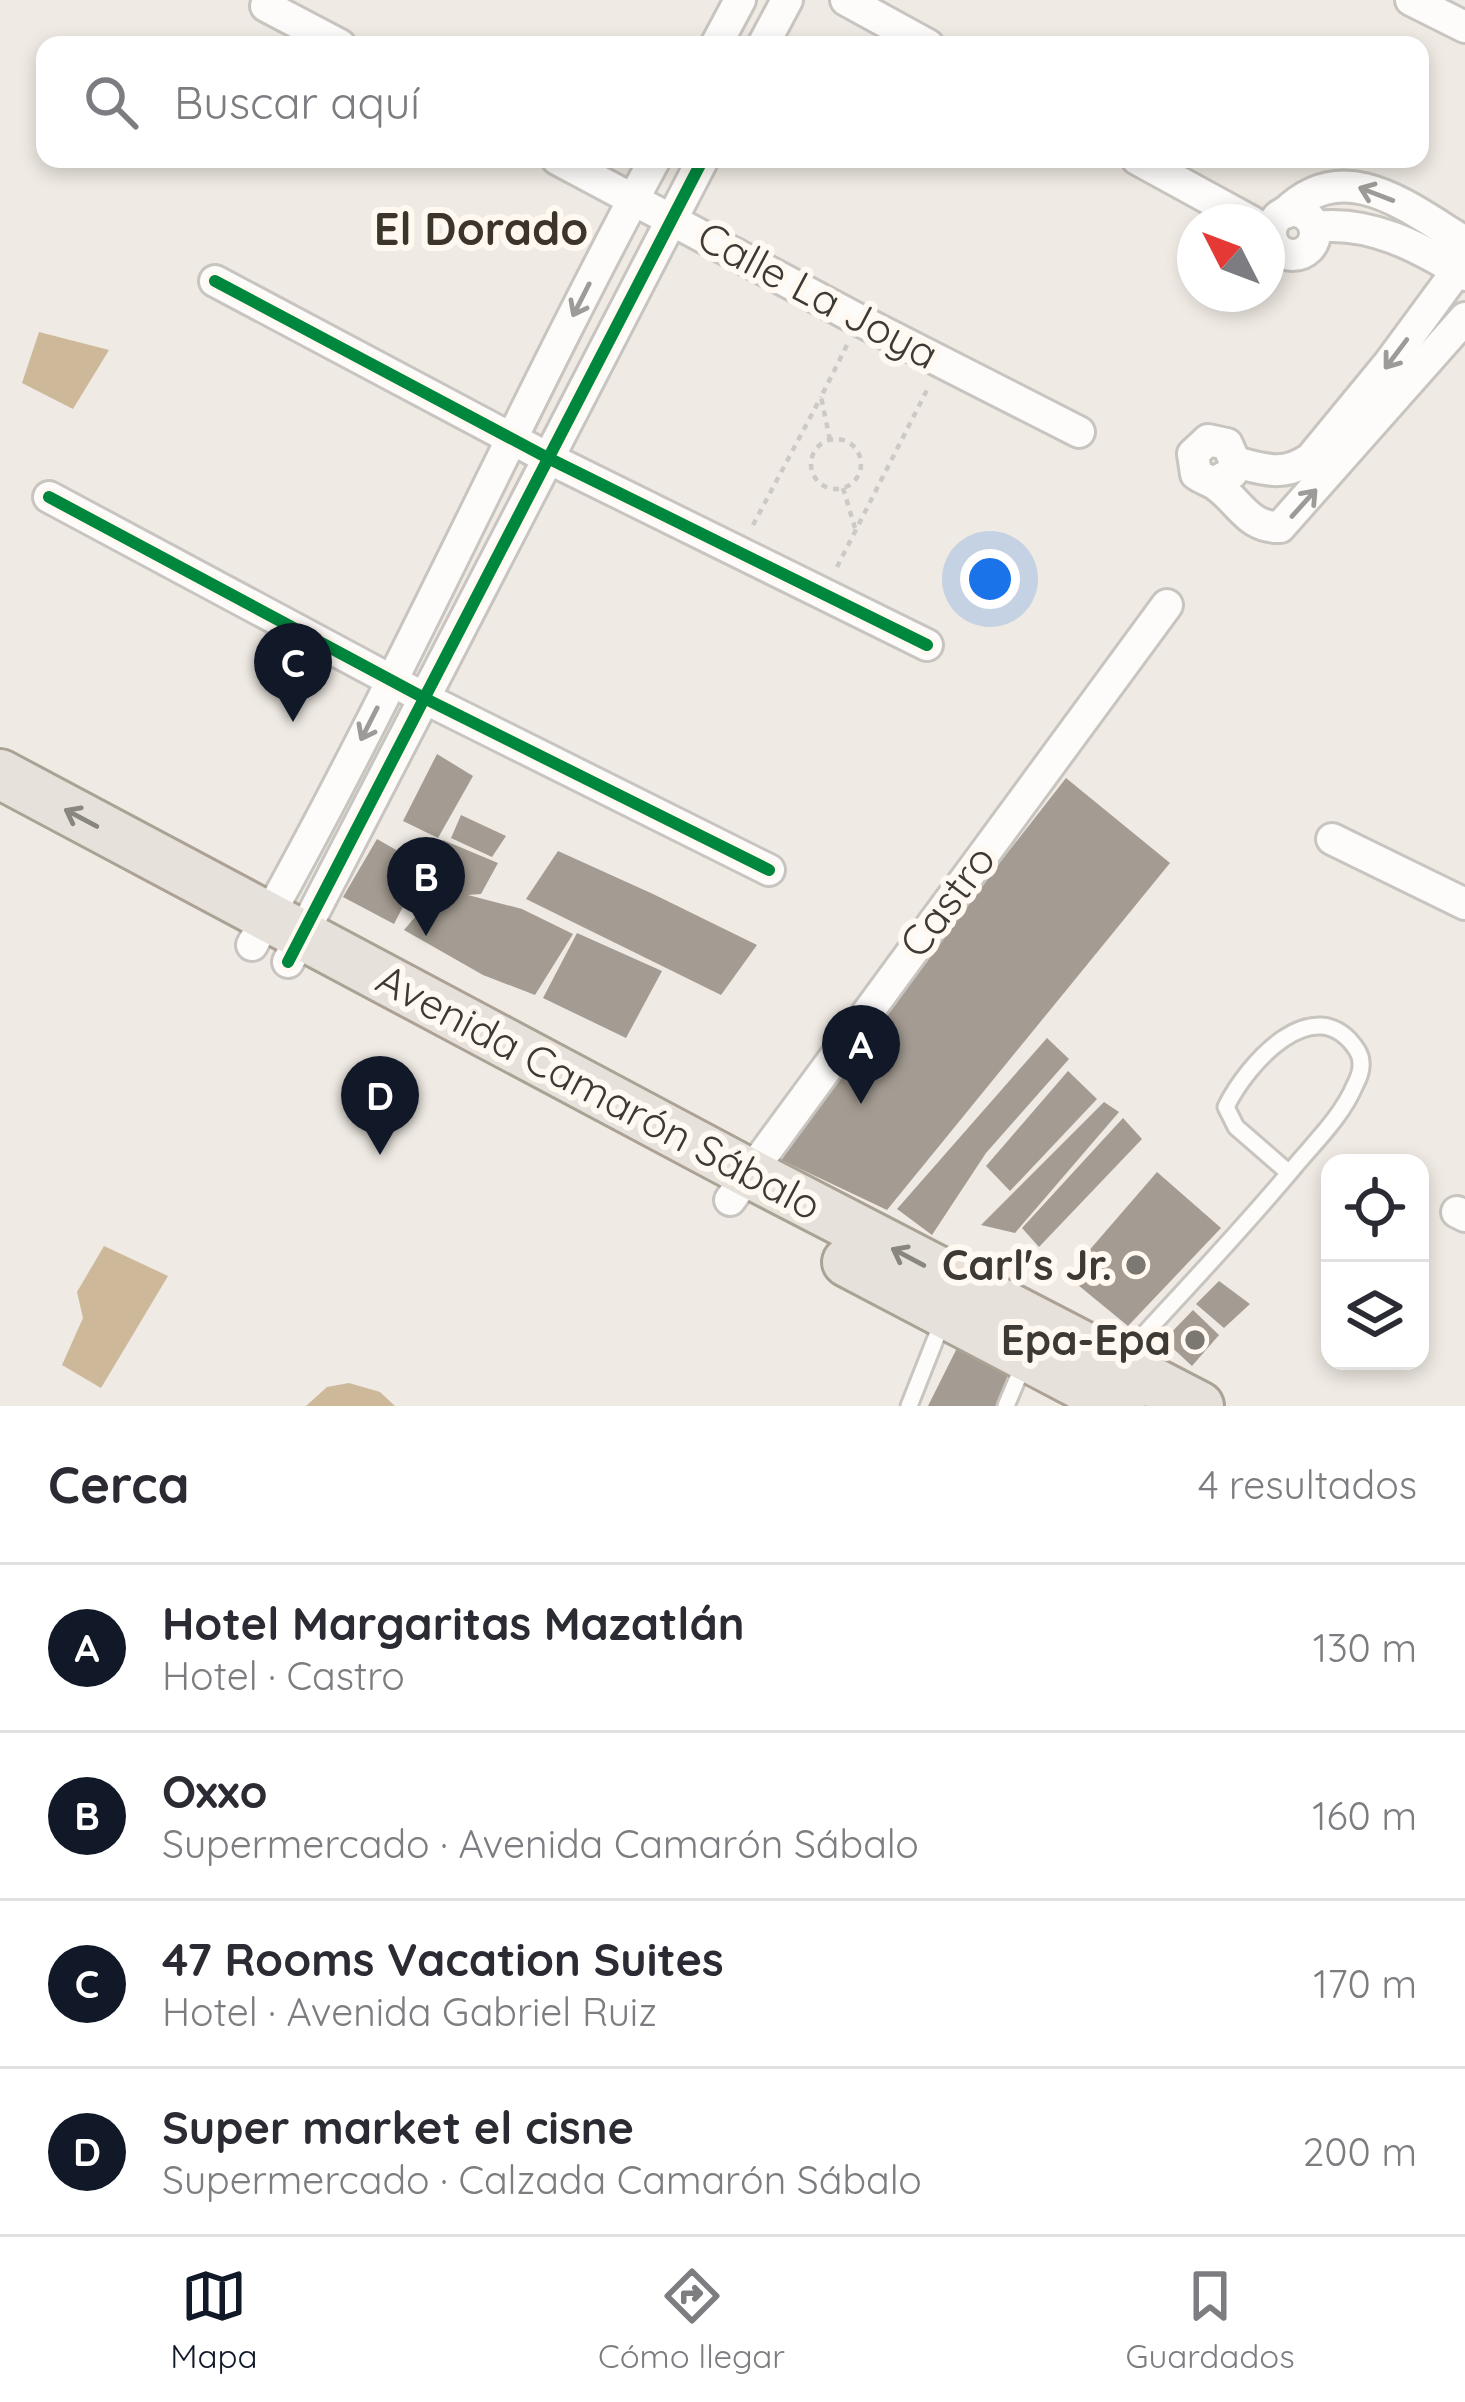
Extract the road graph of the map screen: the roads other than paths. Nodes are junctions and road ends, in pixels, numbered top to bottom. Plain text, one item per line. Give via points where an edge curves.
1 (740, 0) edge
2 (787, 0) edge
3 (846, 0) edge
4 (1412, 0) edge
5 (266, 6) dead end
6 (1465, 27) edge
7 (323, 36) edge
8 (721, 36) edge
9 (768, 36) edge
10 (912, 36) edge
11 (574, 168) edge
12 (650, 168) edge
13 (698, 168) edge
14 (1155, 168) edge
15 (633, 199) junction
16 (1228, 204) edge
17 (1285, 212) edge
18 (672, 217) junction
19 (1285, 254) edge
20 (1463, 262) edge
21 (215, 281) dead end
22 (1465, 318) edge
23 (1079, 432) dead end
24 (511, 436) junction
25 (546, 457) junction
26 (49, 497) dead end
27 (1167, 605) dead end
28 (927, 645) dead end
29 (392, 680) junction
30 (425, 700) junction
31 (8, 797) edge
32 (1332, 839) dead end
33 (769, 870) dead end
34 (1465, 904) edge
35 (278, 940) junction
36 (1289, 1173) junction
37 (738, 1186) junction
38 (945, 1315) junction
39 (1026, 1358) junction
40 (1118, 1386) edge
41 (909, 1406) edge
42 (1006, 1406) edge
43 (1199, 1406) edge

1 - 8 street
2 - 9 street
3 - 10 street
4 - 6 street
5 - 7 street
11 - 15 street, Calle La Joya
12 - 15 street
13 - 18 street
14 - 16 street
15 - 18 street, Calle La Joya
15 -> 24 street
20 -> 17 street via 1386,196 1346,183 1318,187
18 - 23 street, Calle La Joya
18 - 25 street
19 - 20 street via 1308,250 1315,227 1337,224
20 -> 22 street via 1310,458 1294,470 1224,472 1250,520 1280,527
21 - 24 street
24 - 25 street
24 - 29 street
25 - 28 street
25 - 30 street
26 - 29 street
27 - 37 street, Castro
29 - 30 street
29 -> 35 street
30 - 33 street
30 - 35 street
31 - 35 main road, Avenida Camarón Sábalo
32 - 34 street
35 - 37 main road, Avenida Camarón Sábalo
36 - 36 lane via 1342,1108 1362,1064 1343,1036 1323,1027 1284,1036 1226,1107 1236,1127
36 - 40 lane
37 - 38 main road
40 -> 37 main road, Avenida Camarón Sábalo
38 - 39 main road
38 - 41 lane
39 - 40 main road
39 - 42 lane
40 - 43 main road, Avenida Camarón Sábalo

